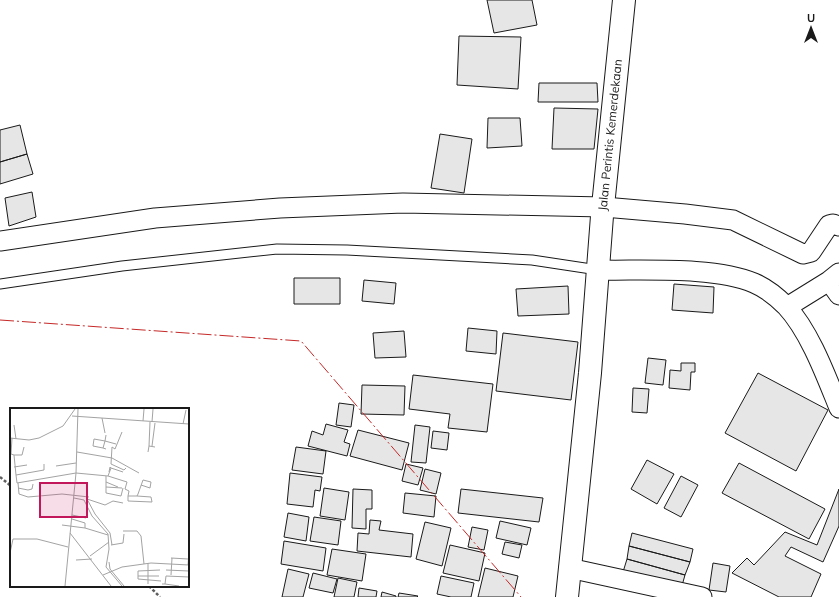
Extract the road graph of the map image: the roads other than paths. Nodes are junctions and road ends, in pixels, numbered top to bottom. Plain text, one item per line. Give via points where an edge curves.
1 (624, 0) edge
2 (603, 211) junction
3 (839, 226) edge
4 (0, 241) edge
5 (598, 267) junction
6 (0, 284) edge
7 (831, 284) edge
8 (792, 303) junction
9 (839, 408) edge
10 (569, 568) junction
11 (567, 597) edge
12 (702, 597) edge

1 - 2 main road, Jalan Perintis Kemerdekaan
2 - 3 street via 733,220 803,254 812,252 829,225
2 - 4 street via 403,203 280,208 155,218
2 - 5 main road, Jalan Perintis Kemerdekaan
5 - 6 lane via 524,260 346,250 277,249 122,266
5 - 8 street via 731,276 755,283
5 - 10 main road, Jalan Perintis Kemerdekaan via 590,373
7 - 8 street
8 - 9 street via 822,365
10 - 11 main road, Jalan Perintis Kemerdekaan
10 - 12 street

